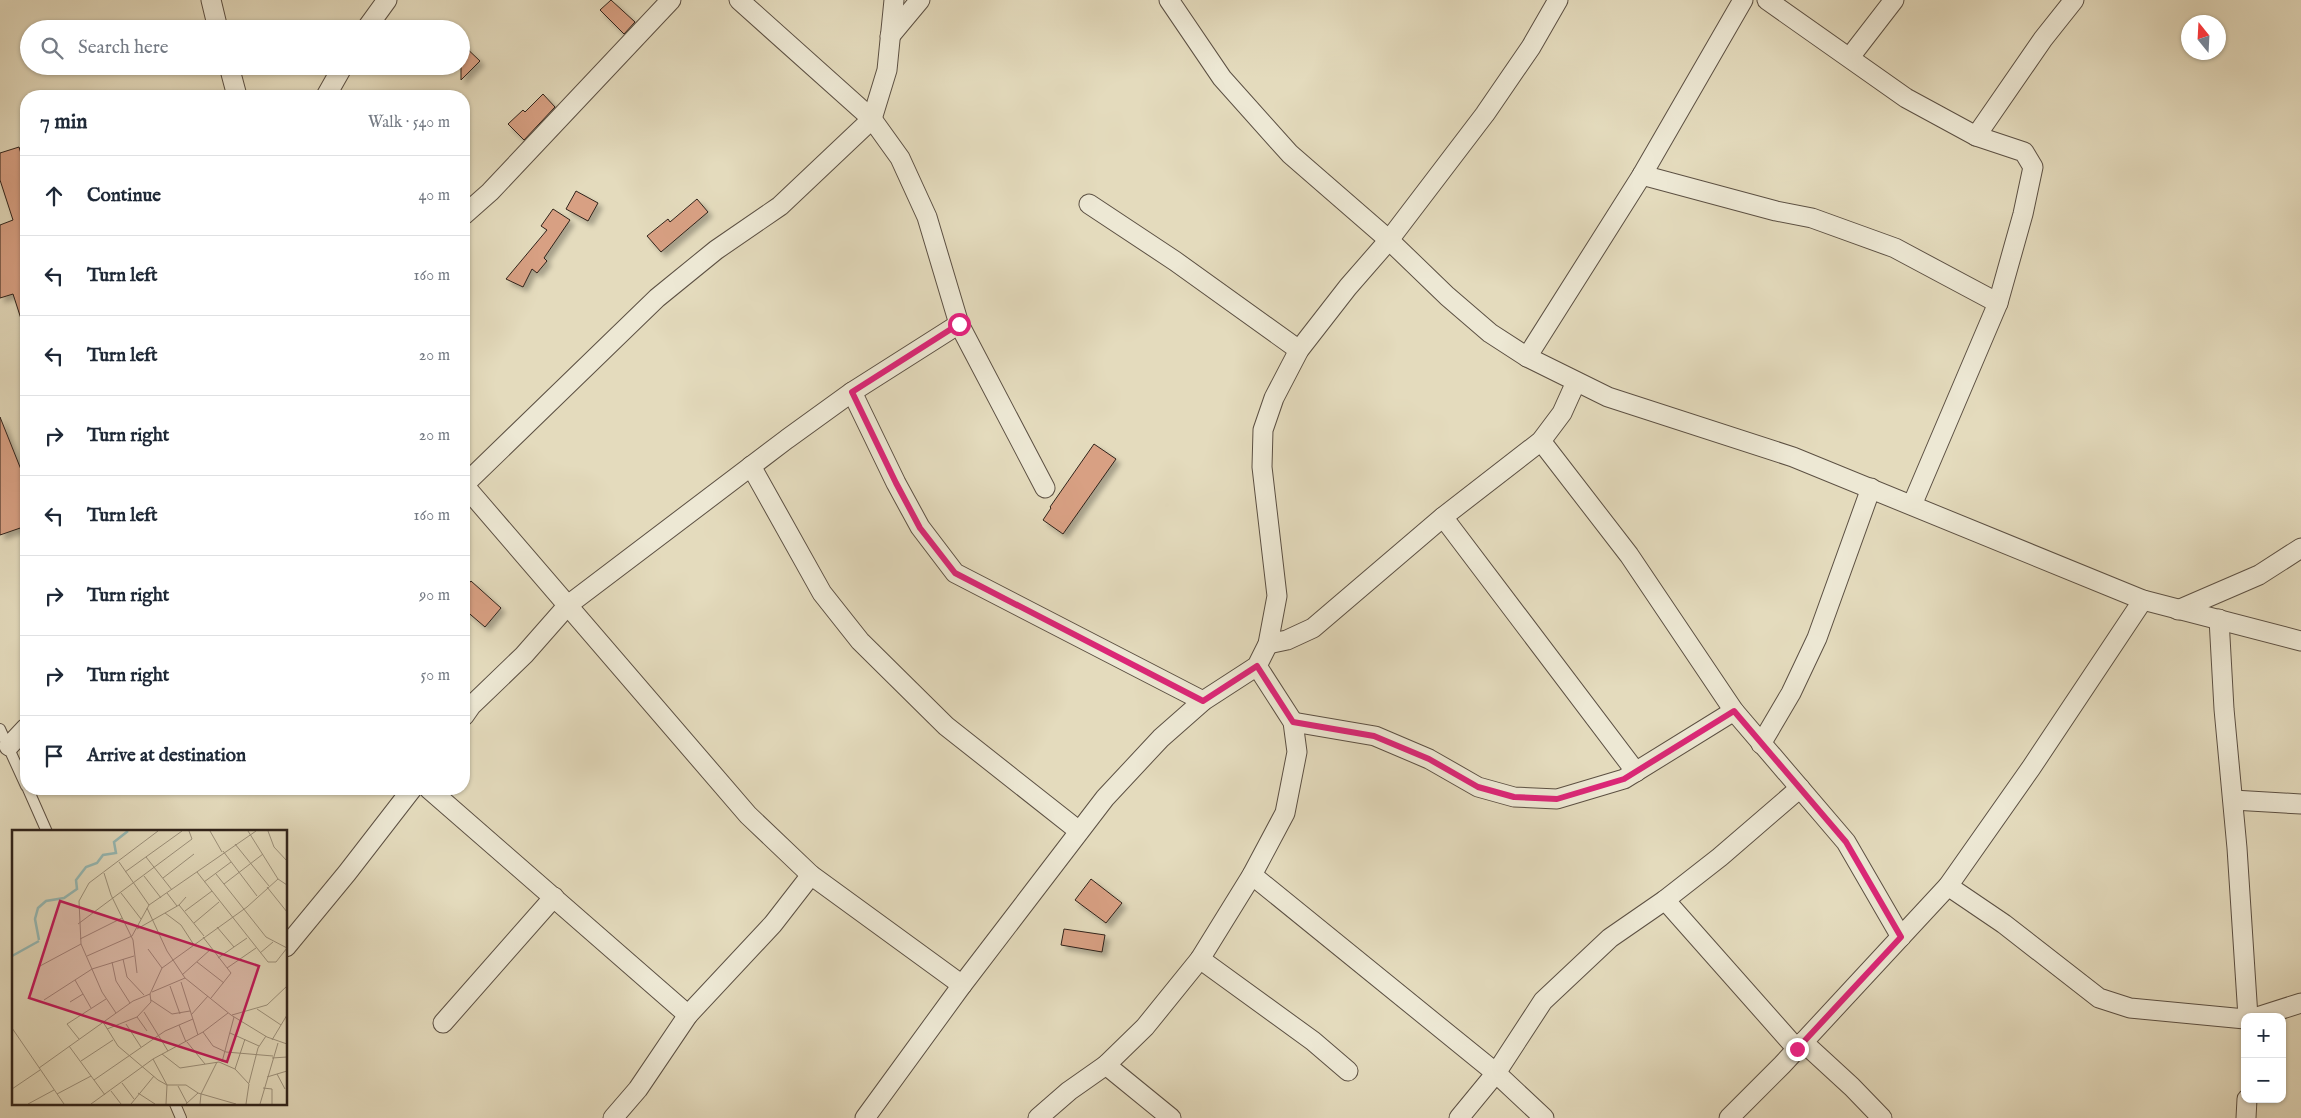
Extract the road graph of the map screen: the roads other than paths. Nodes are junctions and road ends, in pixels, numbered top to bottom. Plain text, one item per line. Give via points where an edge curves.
1 (211, 0) edge
2 (387, 0) edge
3 (671, 0) edge
4 (739, 0) edge
5 (894, 0) edge
6 (920, 0) edge
7 (1170, 0) edge
8 (1743, 0) edge
9 (1767, 0) edge
10 (1894, 0) edge
11 (2074, 0) edge
12 (1550, 3) edge
13 (216, 20) edge
14 (373, 20) edge
15 (890, 36) junction
16 (1850, 57) junction
17 (231, 75) edge
18 (338, 75) edge
19 (235, 90) edge
20 (329, 90) edge
21 (872, 120) junction
22 (1976, 136) junction
23 (1642, 175) junction
24 (1089, 204) dead end
25 (470, 210) edge
26 (1389, 240) junction
27 (1998, 303) junction
28 (959, 324) junction
29 (1299, 350) junction
30 (1527, 357) junction
31 (1576, 382) junction
32 (852, 392) junction
33 (1541, 441) junction
34 (751, 466) junction
35 (470, 479) edge
36 (1045, 488) dead end
37 (1871, 488) junction
38 (470, 492) edge
39 (1912, 505) junction
40 (1443, 517) junction
41 (2301, 548) edge
42 (2143, 600) junction
43 (568, 605) junction
44 (2178, 610) junction
45 (2219, 619) junction
46 (2301, 641) edge
47 (1268, 644) junction
48 (1257, 666) junction
49 (1203, 701) junction
50 (470, 707) edge
51 (1734, 711) junction
52 (1293, 722) junction
53 (0, 729) edge
54 (20, 734) edge
55 (1761, 744) junction
56 (9, 746) junction
57 (20, 771) edge
58 (1636, 772) junction
59 (1800, 788) junction
60 (31, 795) edge
61 (407, 795) edge
62 (436, 795) edge
63 (2232, 800) junction
64 (2301, 804) edge
65 (46, 830) edge
66 (1079, 831) junction
67 (811, 875) junction
68 (1252, 875) junction
69 (1948, 886) junction
70 (554, 897) junction
71 (1665, 900) junction
72 (1901, 937) junction
73 (288, 945) edge
74 (1200, 959) junction
75 (962, 985) junction
76 (2301, 1003) edge
77 (2248, 1013) edge
78 (2270, 1013) edge
79 (688, 1014) junction
80 (2241, 1019) edge
81 (443, 1023) dead end
82 (1800, 1046) junction
83 (1106, 1065) junction
84 (1348, 1071) dead end
85 (1496, 1073) junction
86 (2247, 1103) edge
87 (176, 1106) edge
88 (181, 1118) edge
89 (613, 1118) edge
90 (865, 1118) edge
91 (1038, 1118) edge
92 (1171, 1118) edge
93 (1459, 1118) edge
94 (1544, 1118) edge
95 (1729, 1118) edge
96 (1882, 1118) edge
97 (2246, 1118) edge

1 - 13 street
2 - 14 street
3 - 25 street
4 - 21 street
5 - 15 street
6 - 15 street
7 - 26 street via 1222,78 1290,154
8 - 23 street
9 - 16 street
10 - 16 street
11 - 22 street
12 - 26 street via 1531,47 1485,114
15 - 21 street via 887,70
16 - 22 street via 1906,98
17 - 19 street
18 - 20 street
21 - 28 street via 900,158 927,217
21 - 35 street via 780,206 716,250 657,298
22 - 27 street via 2024,152 2033,167
23 - 27 street via 1812,218 1895,248
23 - 30 street
24 - 29 street
26 - 29 street
26 - 30 street via 1490,333
27 - 39 street
28 - 32 street
28 - 36 street
29 - 47 street via 1274,398 1263,430 1262,467 1276,596
30 - 31 street
31 - 33 street via 1562,413
31 - 37 street via 1608,397 1793,457
32 - 34 street
32 - 49 street via 920,528 955,573
33 - 40 street
33 - 51 street via 1629,555
34 - 43 street
34 - 66 street via 822,593 860,641 946,726
37 - 39 street
37 - 55 street via 1817,638 1791,693
38 - 43 street
39 - 42 street
40 - 47 street via 1313,628 1287,640
40 - 58 street
41 - 44 street via 2259,575
42 - 44 street
42 - 69 street via 2032,768
43 - 50 street
43 - 67 street via 748,815
44 - 45 street
45 - 46 street
45 - 63 street
47 - 48 street
48 - 49 street
48 - 52 street
49 - 66 street via 1161,738
51 - 55 street
51 - 58 street
52 - 58 street via 1374,736 1429,759 1478,787 1514,797 1557,799 1624,779
52 - 68 street via 1297,752 1285,812
53 - 56 lane
54 - 56 street
55 - 59 street
56 - 57 lane
59 - 71 street
59 - 72 street via 1846,842
60 - 65 lane
61 - 73 street
62 - 70 street
63 - 64 street
63 - 77 street
66 - 75 street
67 - 75 street
67 - 79 street via 773,924
68 - 74 street
68 - 85 street
69 - 72 street
69 - 80 street via 2004,924 2099,998 2130,1008
70 - 79 street
70 - 81 street
71 - 82 street
71 - 85 street via 1610,938 1543,1000
72 - 82 street
74 - 83 street via 1145,1027
74 - 84 street via 1313,1041
75 - 90 street
76 - 78 street
79 - 89 street via 638,1089
82 - 95 street
82 - 96 street via 1852,1087
83 - 91 street
83 - 92 street
85 - 93 street
85 - 94 street
86 - 97 street
87 - 88 lane

